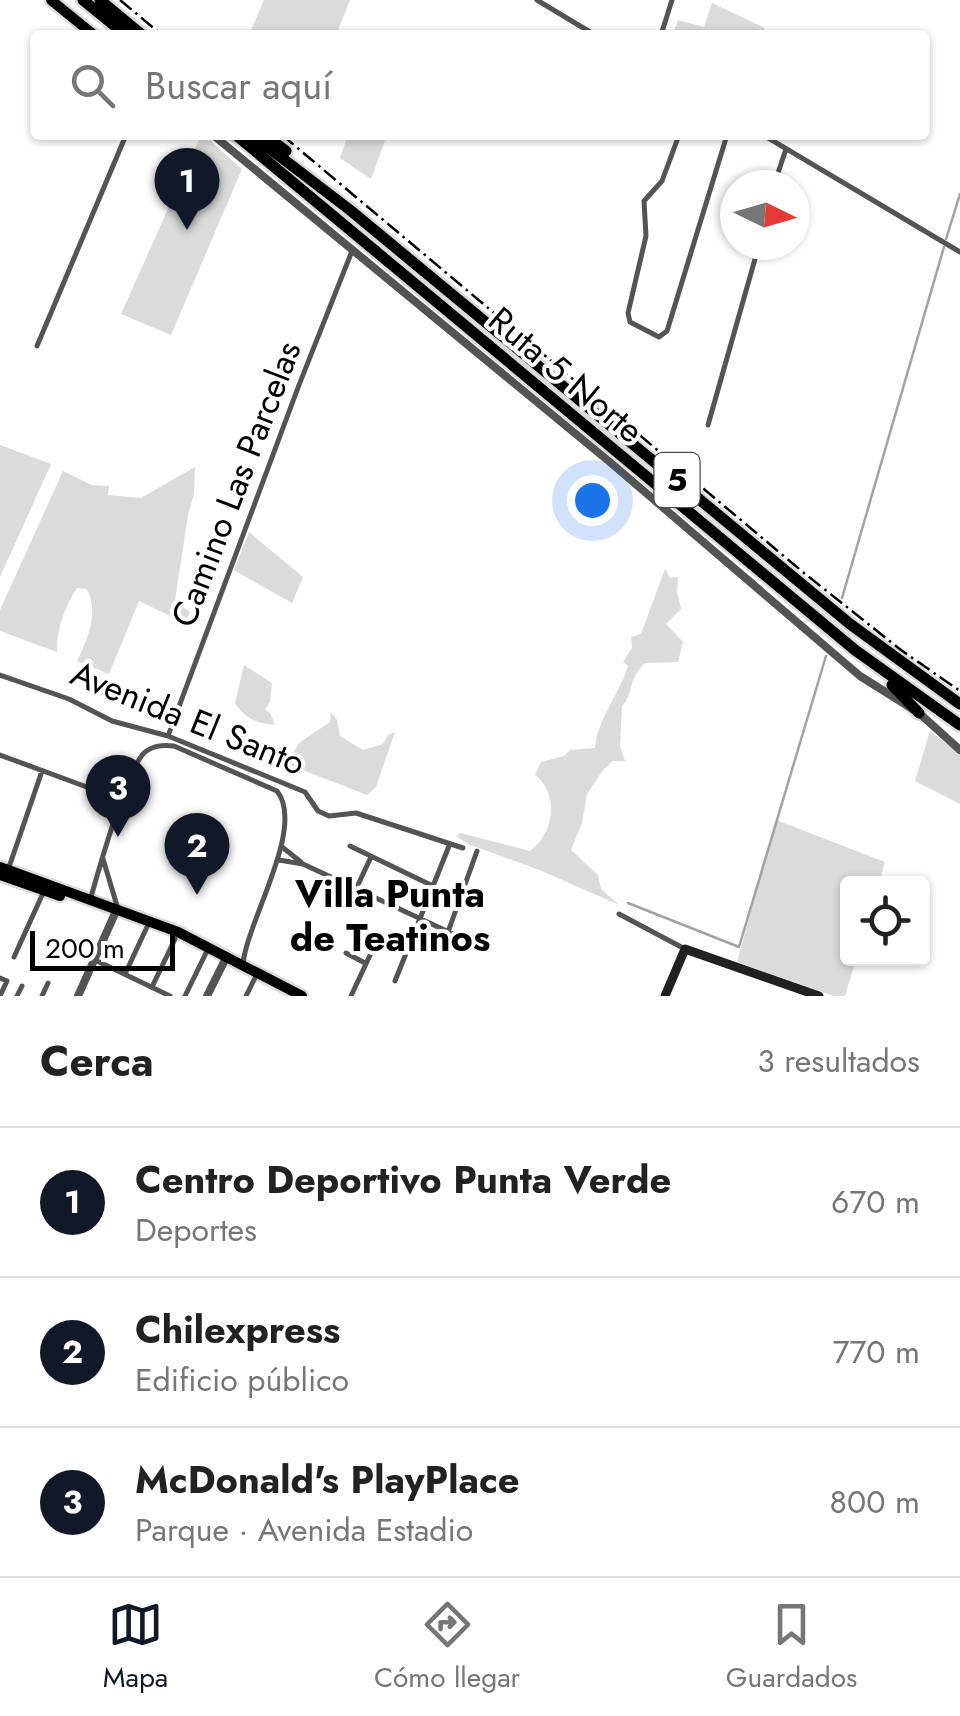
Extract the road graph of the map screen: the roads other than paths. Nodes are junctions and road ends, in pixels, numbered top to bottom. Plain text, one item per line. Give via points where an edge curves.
1 (51, 0) edge
2 (72, 0) edge
3 (83, 0) edge
4 (100, 0) edge
5 (537, 0) edge
6 (672, 0) edge
7 (88, 30) edge
8 (108, 30) edge
9 (120, 30) edge
10 (136, 30) edge
11 (586, 30) edge
12 (663, 30) edge
13 (124, 140) edge
14 (219, 140) edge
15 (246, 140) edge
16 (247, 140) edge
17 (272, 140) edge
18 (677, 140) edge
19 (725, 140) edge
20 (772, 140) edge
21 (786, 149) junction
22 (779, 170) edge
23 (350, 210) junction
24 (352, 251) junction
25 (960, 252) edge
26 (755, 260) edge
27 (37, 346) dead end
28 (708, 425) dead end
29 (744, 558) junction
30 (736, 570) junction
31 (868, 660) junction
32 (0, 676) edge
33 (960, 704) edge
34 (919, 712) junction
35 (960, 725) edge
36 (168, 736) junction
37 (960, 750) edge
38 (0, 755) edge
39 (42, 770) junction
40 (122, 800) junction
41 (280, 846) junction
42 (350, 846) dead end
43 (448, 846) junction
44 (463, 848) dead end
45 (477, 851) dead end
46 (371, 857) junction
47 (103, 858) junction
48 (279, 860) junction
49 (303, 864) junction
50 (3, 870) edge
51 (434, 886) junction
52 (356, 889) junction
53 (44, 890) junction
54 (90, 899) junction
55 (117, 912) junction
56 (619, 914) dead end
57 (422, 920) junction
58 (346, 923) dead end
59 (148, 927) junction
60 (448, 932) junction
61 (176, 938) junction
62 (378, 938) junction
63 (244, 946) junction
64 (481, 947) dead end
65 (685, 948) junction
66 (407, 952) junction
67 (206, 953) junction
68 (346, 953) dead end
69 (14, 957) dead end
70 (227, 959) junction
71 (95, 960) junction
72 (366, 963) junction
73 (242, 964) junction
74 (125, 974) junction
75 (0, 978) edge
76 (255, 978) junction
77 (395, 981) dead end
78 (48, 983) dead end
79 (22, 986) dead end
80 (152, 988) junction
81 (803, 994) edge
82 (0, 996) edge
83 (17, 996) edge
84 (42, 996) edge
85 (79, 996) edge
86 (170, 996) edge
87 (185, 996) edge
88 (206, 996) edge
89 (246, 996) edge
90 (288, 996) edge
91 (302, 996) edge
92 (350, 996) edge
93 (665, 996) edge
94 (819, 996) edge

1 - 7 main road
2 - 8 highway
3 - 9 highway
4 - 10 highway
5 - 11 street
6 - 12 street
13 - 27 street
14 - 24 street
15 - 29 highway, Ruta 5 Norte / 5
16 - 23 highway, Ruta 5 Norte / 5
17 - 23 highway
18 - 19 street via 662,181 644,202 646,236 628,307 630,322 659,337 667,332
20 - 21 street
21 - 22 street
21 - 25 street
23 - 33 highway, Ruta 5 Norte / 5 via 842,618
24 - 30 street
24 - 36 street, Camino Las Parcelas
26 - 28 street
29 - 30 street
29 - 31 highway, Ruta 5 Norte / 5
30 - 34 street via 860,676
31 - 34 highway
31 - 35 highway, Ruta 5 Norte / 5
32 - 36 street, Avenida El Santo
34 - 37 street
36 - 43 street, Avenida El Santo via 305,792 329,816 356,814
38 - 39 street
39 - 40 street
39 - 50 street
40 - 41 street via 141,756 159,745 174,746 278,790 285,807
40 - 47 street
41 - 48 street
41 - 49 street
42 - 46 street
43 - 44 street, Avenida El Santo
43 - 51 street
45 - 60 street
46 - 51 street
46 - 52 street
47 - 54 street
47 - 55 street
48 - 49 street
48 - 63 street
49 - 52 street
50 - 53 main road
50 - 54 main road
51 - 57 street
52 - 57 street
53 - 55 main road
53 - 69 street
54 - 55 main road
55 - 59 main road
55 - 70 main road via 178,932
55 - 71 street
56 - 65 street
57 - 60 street
57 - 66 street
58 - 62 street
59 - 61 main road
59 - 74 street
60 - 64 street
61 - 67 main road
61 - 80 street
62 - 66 street
62 - 72 street
63 - 70 street
63 - 73 street
65 - 81 main road
65 - 93 main road
66 - 77 street
67 - 70 main road
67 - 87 street
68 - 72 street
70 - 73 main road
70 - 76 main road
70 - 88 street
71 - 74 street
71 - 85 street
72 - 92 street
73 - 91 main road
74 - 80 street
75 - 82 street via 7,981
76 - 89 street
76 - 90 main road
78 - 84 street
79 - 83 street
80 - 86 street
81 - 94 main road

